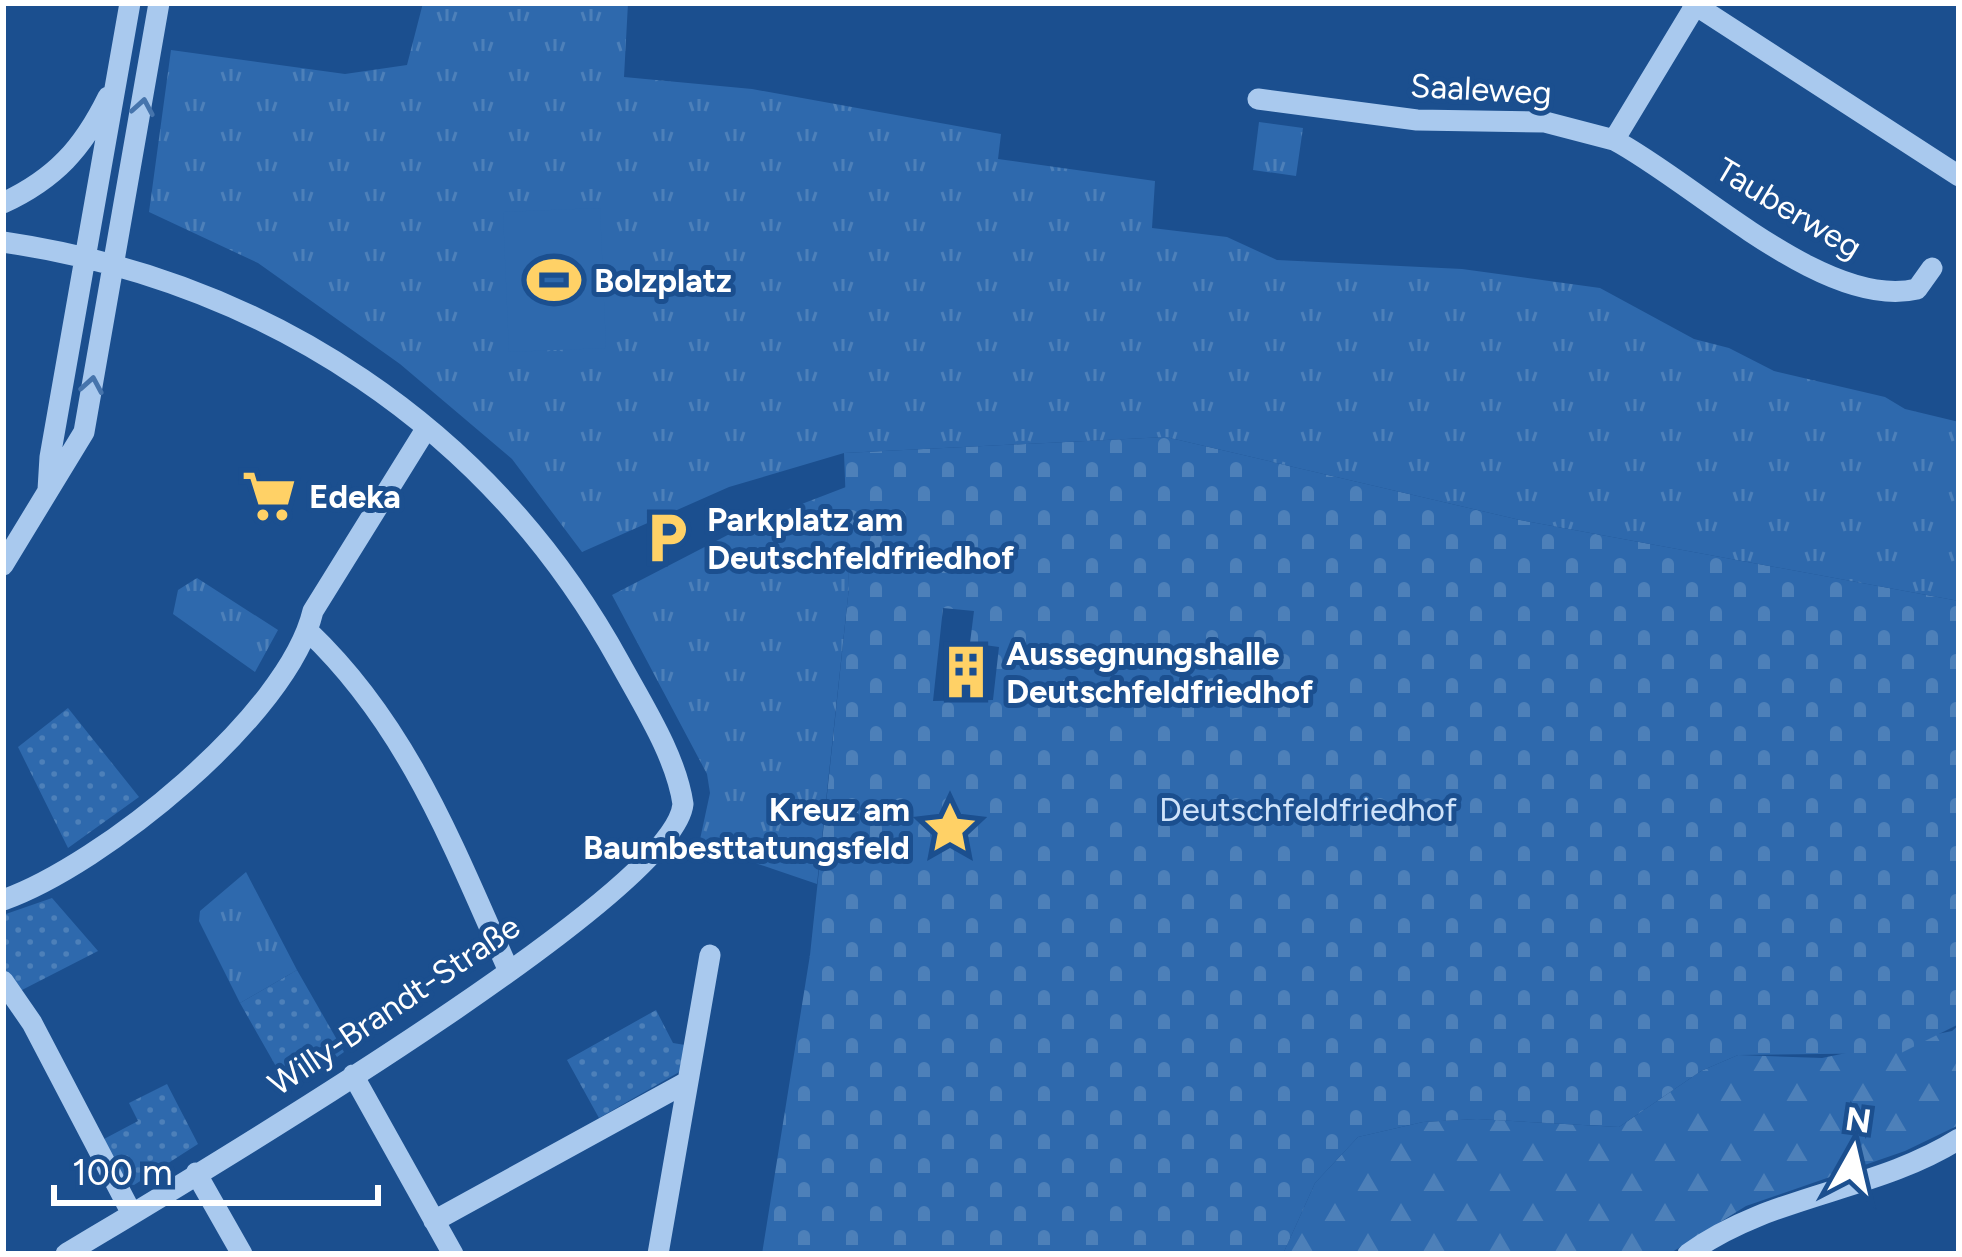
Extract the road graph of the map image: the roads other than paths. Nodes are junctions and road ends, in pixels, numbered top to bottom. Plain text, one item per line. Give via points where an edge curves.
1 (130, 3) edge
2 (159, 3) edge
3 (1693, 4) edge
4 (118, 74) junction
5 (1258, 99) dead end
6 (1614, 140) junction
7 (1959, 176) edge
8 (3, 202) edge
9 (3, 242) edge
10 (86, 259) junction
11 (113, 268) junction
12 (1932, 268) dead end
13 (426, 430) junction
14 (49, 491) junction
15 (3, 565) edge
16 (308, 631) junction
17 (3, 900) edge
18 (710, 955) dead end
19 (508, 969) junction
20 (3, 981) edge
21 (352, 1075) junction
22 (687, 1082) junction
23 (1959, 1139) edge
24 (196, 1173) junction
25 (132, 1214) junction
26 (434, 1221) junction
27 (66, 1254) edge
28 (242, 1254) edge
29 (453, 1254) edge
30 (658, 1254) edge
31 (1688, 1254) edge

1 - 4 street
11 -> 2 street
3 - 6 street
3 - 7 street
4 - 8 street via 75,153
4 - 10 street
5 - 6 street, Saaleweg via 1417,120 1545,122
6 - 12 street, Tauberweg via 1832,278 1902,293 1917,289
9 - 10 street
10 - 11 street
10 - 14 street
11 - 13 street via 270,320
14 -> 11 street via 84,432
13 - 16 street
13 - 19 street, Willy-Brandt-Straße via 492,484 578,592 682,795 678,825 599,905
14 - 15 street
16 - 17 street via 253,711 151,813 48,884
16 - 19 street via 406,748
18 - 22 street
19 - 21 street, Willy-Brandt-Straße
20 - 25 street
21 - 24 street, Willy-Brandt-Straße
21 - 26 street
22 - 26 street
22 - 30 street
23 - 31 street via 1889,1172 1803,1196
24 - 25 street, Willy-Brandt-Straße
24 - 28 street
25 - 27 street, Willy-Brandt-Straße
26 - 29 street

